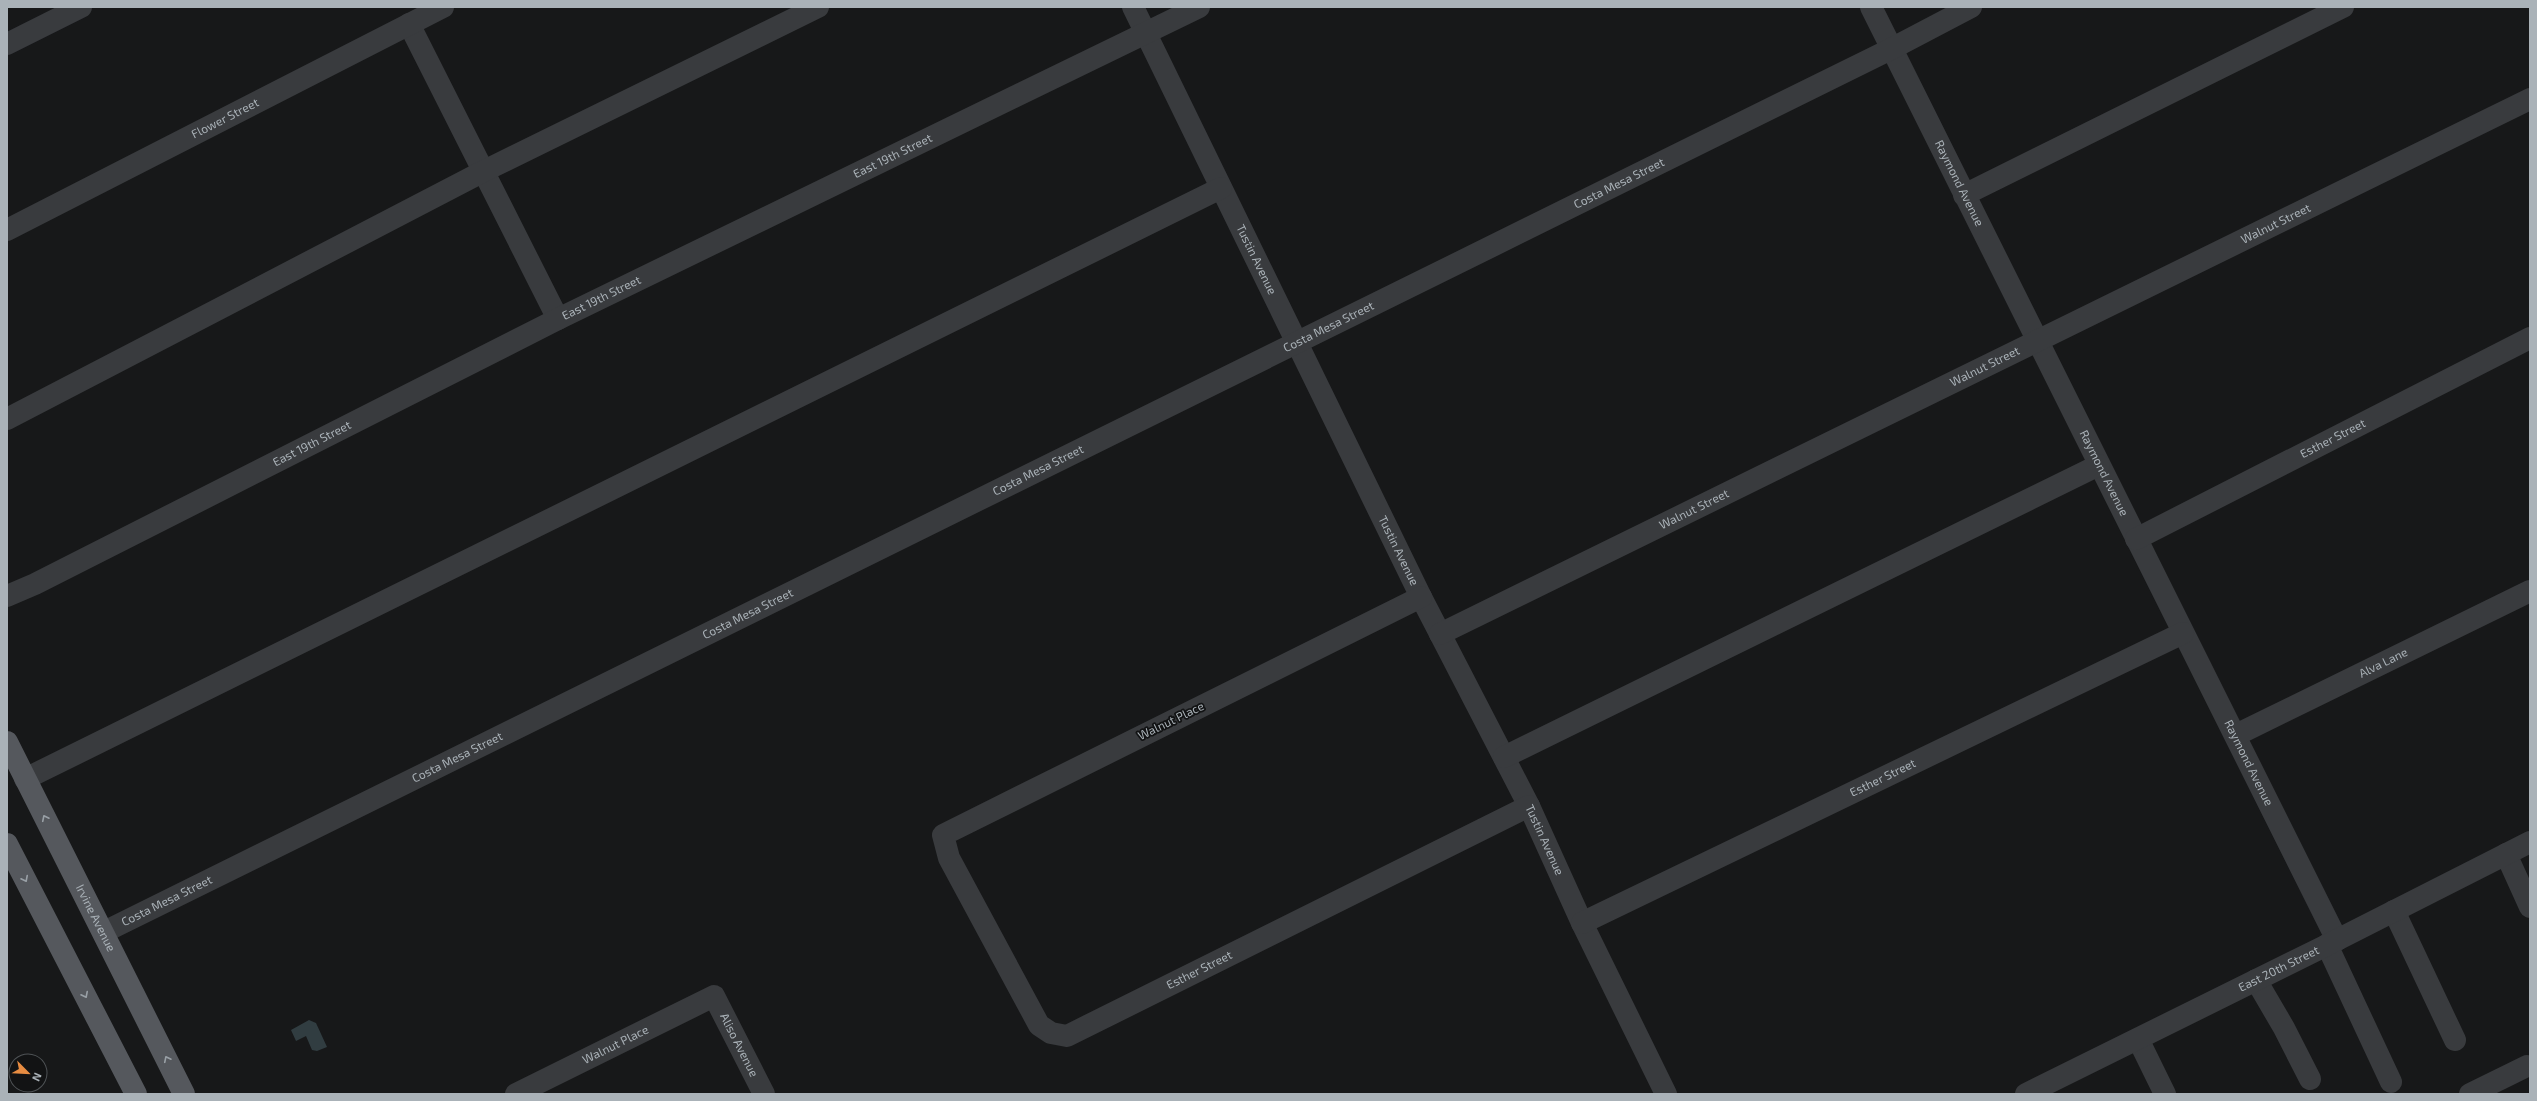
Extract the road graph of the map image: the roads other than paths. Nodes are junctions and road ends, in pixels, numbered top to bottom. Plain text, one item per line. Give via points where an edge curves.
1 (81, 7) edge
2 (443, 7) edge
3 (818, 7) edge
4 (1133, 7) edge
5 (1199, 7) edge
6 (1871, 7) edge
7 (1971, 7) edge
8 (2343, 7) edge
9 (409, 24) junction
10 (1146, 34) junction
11 (7, 44) edge
12 (1891, 49) junction
13 (2530, 99) edge
14 (484, 171) junction
15 (1221, 188) junction
16 (1964, 195) junction
17 (7, 230) edge
18 (558, 319) junction
19 (2530, 338) edge
20 (2037, 341) junction
21 (1298, 343) junction
22 (7, 420) edge
23 (2099, 465) junction
24 (2136, 539) junction
25 (2530, 590) edge
26 (7, 596) edge
27 (1421, 597) junction
28 (2183, 633) junction
29 (1440, 634) junction
30 (2236, 735) junction
31 (7, 742) edge
32 (1504, 757) junction
33 (25, 779) junction
34 (1529, 806) junction
35 (2530, 842) edge
36 (7, 844) edge
37 (2506, 854) junction
38 (949, 858) joint
39 (2530, 907) edge
40 (2394, 911) junction
41 (1582, 923) junction
42 (104, 932) junction
43 (2332, 943) junction
44 (2256, 980) junction
45 (714, 996) joint
46 (2138, 1039) junction
47 (2455, 1040) dead end
48 (2527, 1066) dead end
49 (2310, 1079) dead end
50 (2391, 1082) dead end
51 (136, 1094) edge
52 (184, 1094) edge
53 (516, 1094) edge
54 (764, 1094) edge
55 (1666, 1094) edge
56 (2026, 1094) edge
57 (2166, 1094) edge
58 (2470, 1094) edge

1 - 11 street
2 - 9 street, Flower Street
3 - 14 street
4 - 10 street, Tustin Avenue
5 - 10 street, East 19th Street
6 - 12 street, Raymond Avenue
7 - 12 street, Costa Mesa Street
8 - 16 street
9 - 14 street
9 - 17 street, Flower Street
10 - 15 street, Tustin Avenue
10 - 18 street, East 19th Street
12 - 16 street, Raymond Avenue
12 - 21 street, Costa Mesa Street
13 - 20 street, Walnut Street
14 - 18 street
14 - 22 street
15 - 21 street, Tustin Avenue
15 - 33 street
16 - 20 street, Raymond Avenue
18 - 26 street, East 19th Street
19 - 24 street, Esther Street
20 - 23 street, Raymond Avenue
20 - 29 street, Walnut Street
21 - 27 street, Tustin Avenue
21 - 42 street, Costa Mesa Street
23 - 24 street, Raymond Avenue
23 - 32 street
24 - 28 street, Raymond Avenue
25 - 30 street, Alva Lane
27 - 29 street, Tustin Avenue
27 - 38 street, Walnut Place via 943,835
28 - 30 street, Raymond Avenue
28 - 41 street, Esther Street
29 - 32 street, Tustin Avenue
30 - 43 street, Raymond Avenue
31 - 33 main road, Irvine Avenue
32 - 34 street, Tustin Avenue
42 -> 33 main road, Irvine Avenue
34 - 38 street, Esther Street via 1067,1036 1051,1033 1039,1025
34 - 41 street, Tustin Avenue
35 - 37 street, East 20th Street
36 -> 51 main road
37 - 39 street
37 - 40 street, East 20th Street
40 - 43 street, East 20th Street
40 - 47 street
41 - 55 street, Tustin Avenue
52 -> 42 main road, Irvine Avenue
43 - 44 street, East 20th Street
43 - 50 street, Raymond Avenue
44 - 46 street, East 20th Street
44 - 49 street
45 - 53 street, Walnut Place
45 - 54 street, Aliso Avenue
46 - 56 street, East 20th Street
46 - 57 street
48 - 58 street

